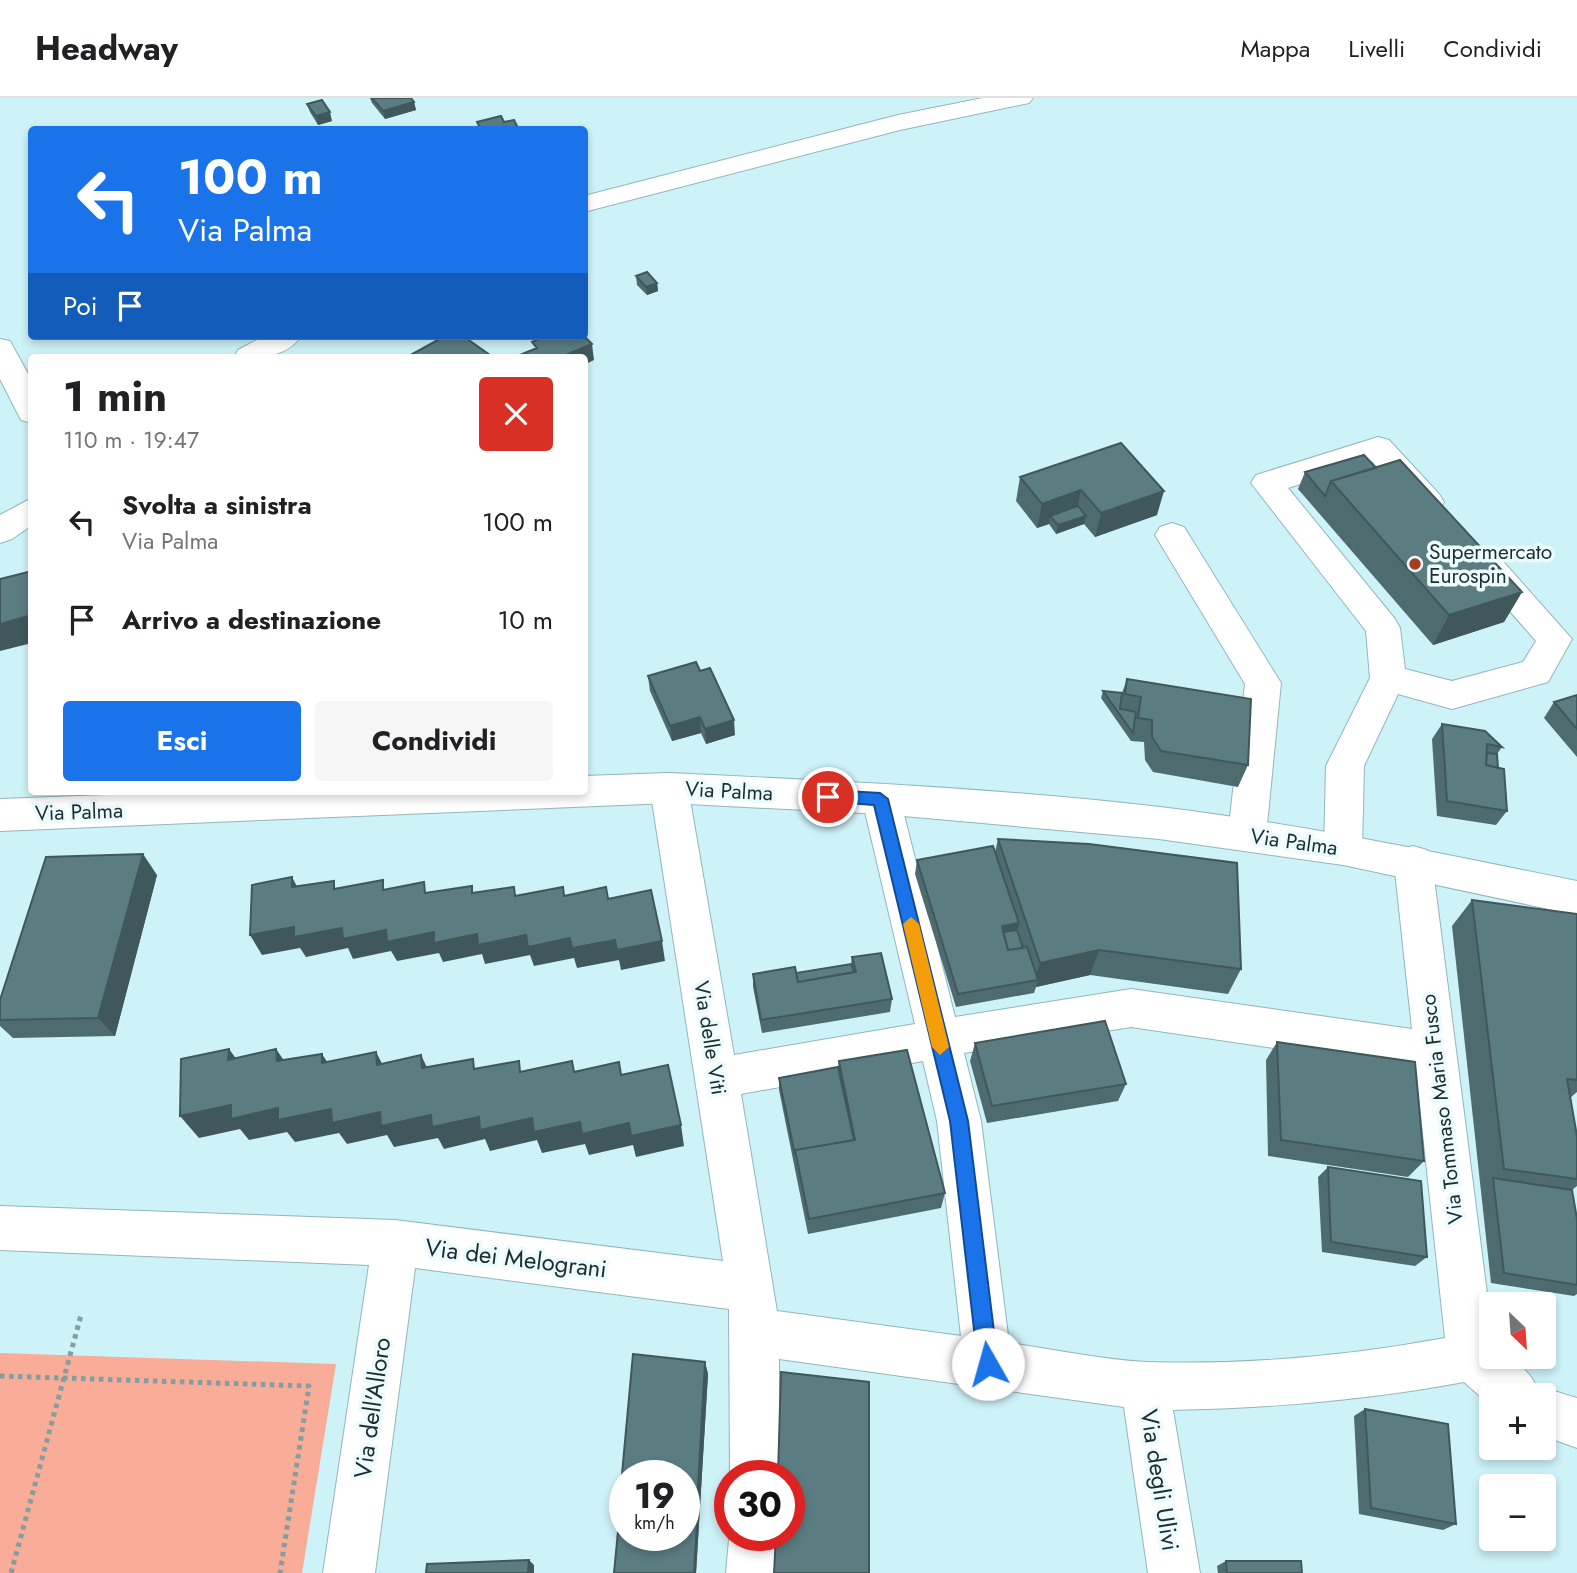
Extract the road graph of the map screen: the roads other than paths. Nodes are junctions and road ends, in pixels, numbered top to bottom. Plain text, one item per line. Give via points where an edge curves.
1 (1020, 98) edge
2 (588, 203) edge
3 (279, 340) edge
4 (0, 348) edge
5 (254, 354) edge
6 (28, 405) edge
7 (28, 512) edge
8 (0, 531) edge
9 (1172, 535) dead end
10 (1388, 678) junction
11 (669, 788) junction
12 (588, 791) edge
13 (496, 795) edge
14 (880, 799) junction
15 (0, 815) edge
16 (1247, 835) junction
17 (1343, 849) junction
18 (1413, 862) junction
19 (1577, 898) edge
20 (939, 1039) junction
21 (1435, 1052) junction
22 (717, 1078) junction
23 (0, 1228) edge
24 (394, 1242) junction
25 (753, 1310) junction
26 (1471, 1357) junction
27 (988, 1364) junction
28 (1502, 1383) edge
29 (1145, 1386) junction
30 (1556, 1416) edge
31 (1577, 1423) edge
32 (754, 1460) edge
33 (753, 1551) edge
34 (349, 1573) edge
35 (752, 1573) edge
36 (1174, 1573) edge

1 - 2 street via 898,123
3 - 5 street
4 - 6 street
7 - 8 street
9 - 16 street via 1263,683
10 - 10 street via 1383,628 1267,483 1378,448 1555,639 1535,672 1452,695
10 - 17 street via 1345,766
11 - 12 street, Via Palma
11 - 14 street, Via Palma
11 - 22 street, Via delle Viti
13 - 15 street, Via Palma
14 - 16 street, Via Palma
14 - 20 street
16 - 17 street, Via Palma
17 - 18 street, Via Palma
18 - 19 street, Via Palma
18 - 21 street, Via Tommaso Maria Fusco
20 - 21 street via 1130,1008
20 - 22 street
20 - 27 street via 959,1121
21 - 26 street, Via Tommaso Maria Fusco
22 - 25 street, Via delle Viti
23 - 24 street, Via dei Melograni
24 - 25 street, Via dei Melograni
24 - 34 street, Via dell'Alloro
25 - 27 street, Via dei Melograni
25 - 32 street, Via delle Viti
26 - 28 street
26 - 29 street, Via dei Melograni via 1401,1370 1259,1384
27 - 29 street, Via dei Melograni
29 - 36 street, Via degli Ulivi
30 - 31 street
33 - 35 street

